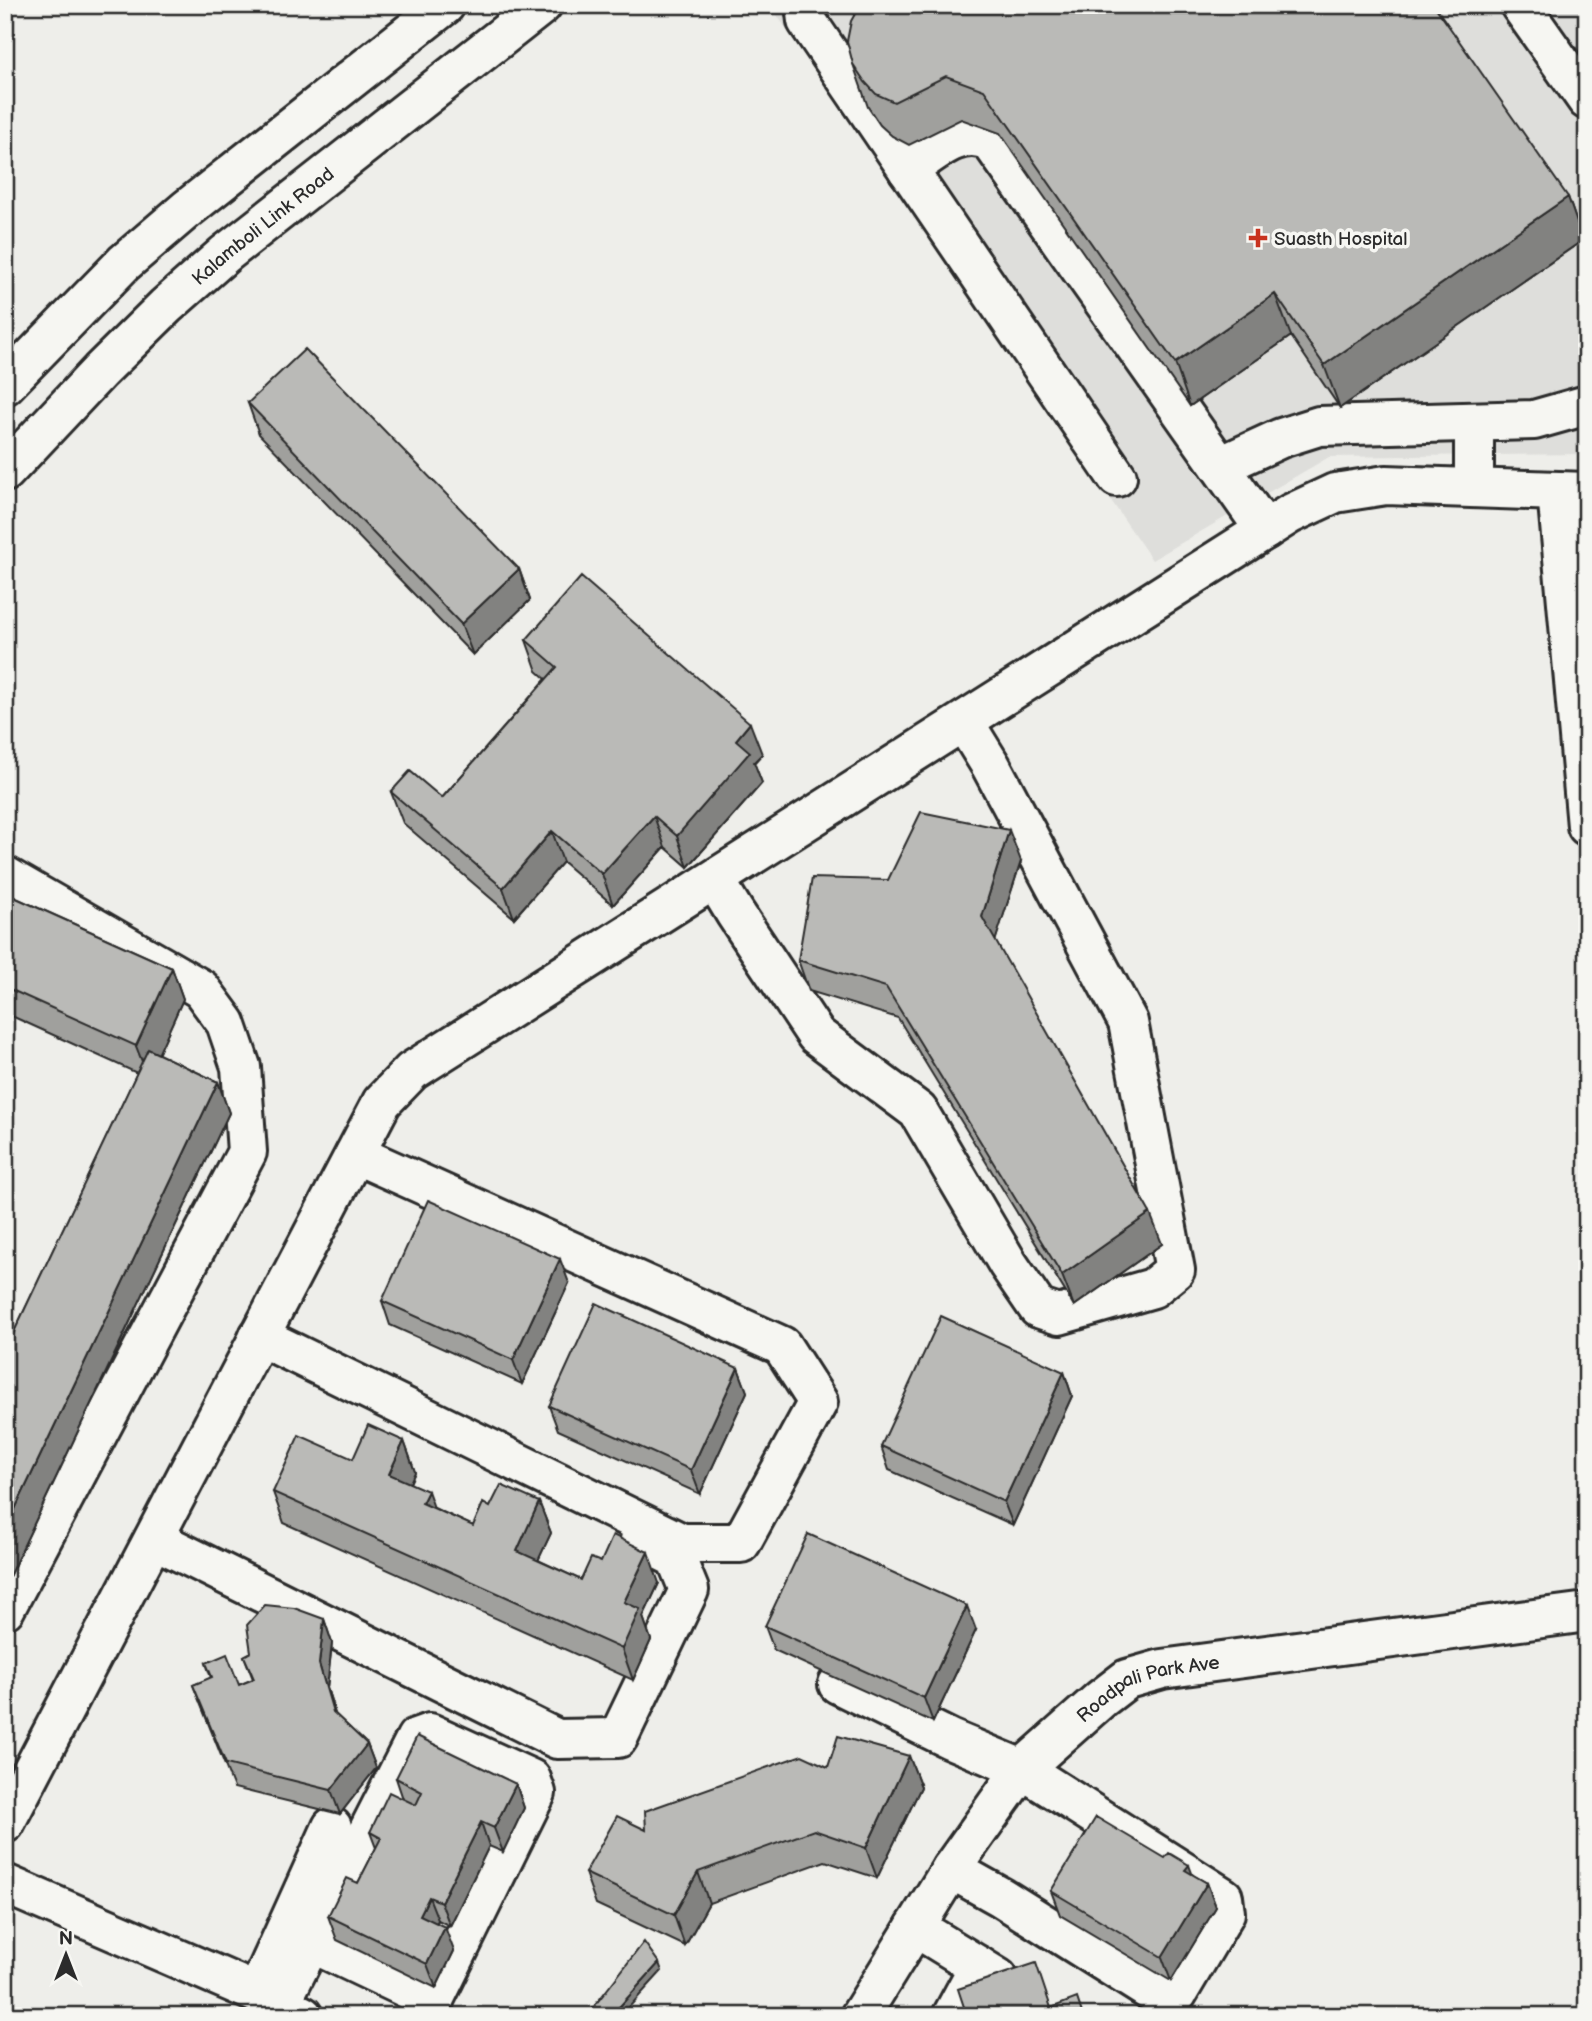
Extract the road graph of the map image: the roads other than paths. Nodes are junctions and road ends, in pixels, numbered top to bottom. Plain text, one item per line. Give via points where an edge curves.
1 (445, 5) edge
2 (541, 5) edge
3 (805, 5) edge
4 (1520, 5) edge
5 (1583, 89) edge
6 (908, 170) junction
7 (5, 385) edge
8 (1587, 405) edge
9 (1474, 422) junction
10 (1220, 466) junction
11 (5, 472) edge
12 (1117, 477) dead end
13 (1474, 488) junction
14 (1572, 492) edge
15 (1265, 530) junction
16 (964, 722) junction
17 (1587, 825) edge
18 (5, 876) edge
19 (715, 880) junction
20 (355, 1154) junction
21 (254, 1346) junction
22 (154, 1539) junction
23 (5, 1609) edge
24 (1587, 1612) edge
25 (838, 1684) edge
26 (1022, 1769) junction
27 (5, 1824) edge
28 (332, 1827) dead end
29 (951, 1869) junction
30 (5, 1884) edge
31 (915, 1927) junction
32 (312, 1943) junction
33 (280, 2004) edge
34 (430, 2008) edge
35 (860, 2016) edge
36 (953, 2016) edge

1 - 7 street via 187,208 124,263
2 - 11 street, Kalamboli Link Road via 225,254 109,362
3 - 6 street via 807,21
4 - 5 street
6 - 10 street via 959,136 990,142
6 - 12 street
8 - 9 street via 1534,420
9 - 10 street via 1320,426
9 - 13 street
10 - 15 street
13 - 14 street
13 - 15 street via 1386,485 1335,493
14 - 17 street
15 - 16 street
16 - 19 street
16 - 19 street via 1128,1021 1175,1270 1153,1288 1059,1315 1038,1308 918,1111 816,1035
18 - 23 street via 201,989 226,1023 241,1068 247,1152
19 - 20 street via 412,1071 382,1102
20 - 21 street
20 - 21 street via 782,1346 818,1402 741,1542 682,1542
21 - 22 street
21 - 22 street via 676,1558 689,1590 618,1738 557,1739
22 - 27 street
24 - 26 street, Roadpali Park Ave via 1162,1669 1127,1679
25 - 26 street
26 - 29 street, Roadpali Park Ave
26 - 29 street via 1223,1898 1225,1913 1177,1994 1157,1995
28 - 33 street
29 - 31 street, Roadpali Park Ave
30 - 33 street
31 - 35 street, Roadpali Park Ave
31 - 36 street via 989,1972
32 - 33 street
32 - 34 street
32 - 34 street via 416,1738 430,1733 531,1779 536,1793

